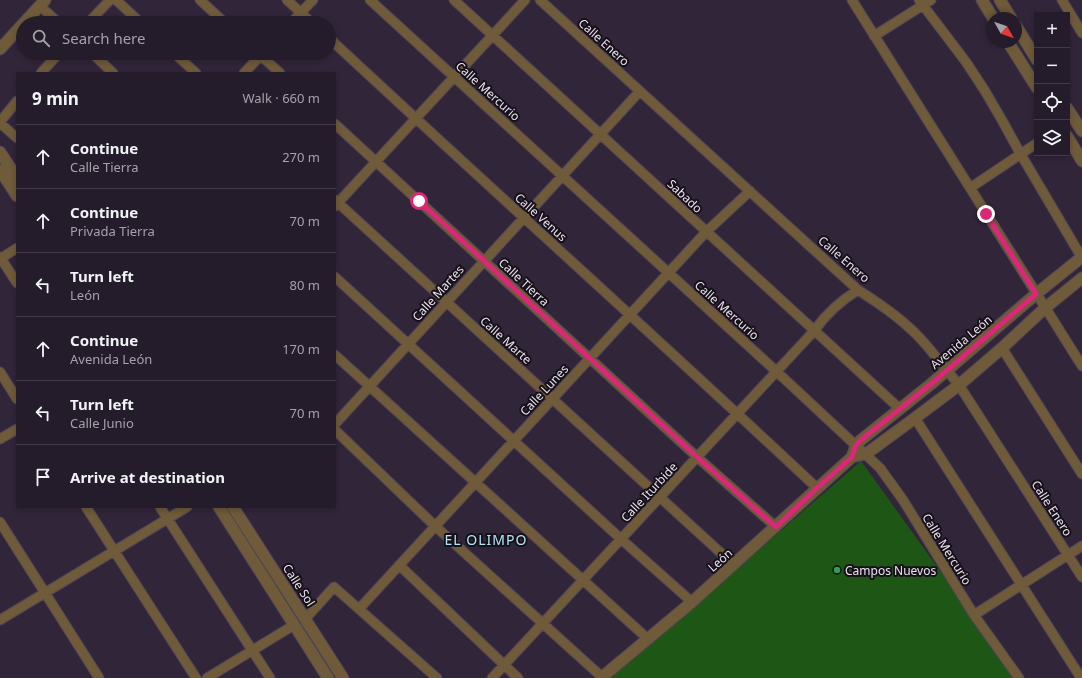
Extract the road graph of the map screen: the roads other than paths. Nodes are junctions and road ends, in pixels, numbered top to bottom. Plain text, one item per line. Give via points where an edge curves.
1 (110, 0) edge
2 (116, 0) edge
3 (200, 0) edge
4 (288, 0) edge
5 (313, 0) edge
6 (370, 0) edge
7 (454, 0) edge
8 (525, 0) edge
9 (540, 0) edge
10 (852, 0) edge
11 (931, 0) edge
12 (982, 0) edge
13 (1000, 0) edge
14 (1062, 0) edge
15 (43, 3) edge
16 (921, 3) edge
17 (989, 12) edge
18 (1007, 12) edge
19 (301, 13) junction
20 (31, 16) edge
21 (53, 16) edge
22 (95, 16) edge
23 (133, 16) edge
24 (217, 16) edge
25 (298, 16) edge
26 (304, 16) edge
27 (16, 32) edge
28 (1082, 33) edge
29 (493, 36) junction
30 (874, 36) junction
31 (1022, 36) edge
32 (336, 45) edge
33 (1012, 48) edge
34 (0, 49) edge
35 (1034, 55) edge
36 (53, 60) edge
37 (99, 60) edge
38 (182, 60) edge
39 (256, 60) edge
40 (267, 60) edge
41 (42, 72) edge
42 (112, 72) edge
43 (195, 72) edge
44 (245, 72) edge
45 (279, 72) edge
46 (455, 77) junction
47 (1034, 84) edge
48 (640, 91) junction
49 (16, 102) edge
50 (1070, 111) edge
51 (416, 119) junction
52 (1079, 119) edge
53 (0, 122) edge
54 (336, 125) edge
55 (1082, 131) edge
56 (600, 134) junction
57 (16, 137) edge
58 (1070, 141) edge
59 (1034, 145) edge
60 (0, 152) edge
61 (1020, 153) junction
62 (1082, 161) edge
63 (376, 162) junction
64 (0, 170) edge
65 (562, 175) junction
66 (16, 176) edge
67 (970, 188) junction
68 (750, 191) junction
69 (16, 194) edge
70 (336, 203) edge
71 (524, 217) junction
72 (706, 232) junction
73 (16, 249) edge
74 (0, 258) edge
75 (1082, 258) edge
76 (484, 261) junction
77 (669, 272) junction
78 (336, 278) edge
79 (1082, 278) edge
80 (16, 282) edge
81 (858, 290) junction
82 (1036, 294) junction
83 (446, 302) junction
84 (1045, 308) junction
85 (630, 315) junction
86 (814, 330) junction
87 (408, 344) junction
88 (1002, 348) junction
89 (336, 356) edge
90 (590, 358) junction
91 (1082, 366) edge
92 (776, 371) junction
93 (947, 371) junction
94 (0, 372) edge
95 (959, 384) junction
96 (369, 386) junction
97 (16, 397) edge
98 (552, 398) junction
99 (900, 409) junction
100 (737, 414) junction
101 (915, 418) junction
102 (336, 423) edge
103 (16, 430) edge
104 (336, 431) edge
105 (0, 439) edge
106 (513, 441) junction
107 (856, 445) junction
108 (865, 454) junction
109 (697, 457) junction
110 (852, 457) junction
111 (1082, 474) edge
112 (475, 482) junction
113 (817, 488) junction
114 (660, 497) junction
115 (87, 508) edge
116 (161, 508) edge
117 (185, 508) edge
118 (220, 508) edge
119 (234, 508) edge
120 (168, 519) junction
121 (0, 522) edge
122 (435, 526) junction
123 (776, 527) junction
124 (621, 539) junction
125 (1082, 546) edge
126 (114, 551) junction
127 (1068, 555) junction
128 (399, 565) junction
129 (734, 565) junction
130 (1082, 578) edge
131 (583, 580) junction
132 (1022, 584) junction
133 (45, 593) junction
134 (692, 602) junction
135 (359, 609) junction
136 (974, 614) junction
137 (305, 619) junction
138 (0, 620) edge
139 (543, 624) junction
140 (294, 625) junction
141 (648, 640) junction
142 (252, 650) junction
143 (504, 665) junction
144 (602, 677) edge
145 (100, 678) edge
146 (196, 678) edge
147 (207, 678) edge
148 (270, 678) edge
149 (328, 678) edge
150 (343, 678) edge
151 (437, 678) edge
152 (492, 678) edge
153 (518, 678) edge
154 (1019, 678) edge
155 (1081, 678) edge

1 - 22 street
2 - 23 street
3 - 24 street
4 - 19 street
5 - 19 street
6 - 46 street, Calle Mercurio
7 - 29 street, Sabado
8 - 29 street
9 - 48 street, Calle Enero
10 - 30 street
11 - 16 street
12 - 17 street
13 - 18 street
14 - 28 street
15 - 20 street
15 - 21 street
16 - 30 street
16 - 61 street via 966,62
19 - 25 street
19 - 26 street
27 - 34 street
29 - 46 street
29 - 56 street, Sabado
30 - 67 street
31 - 35 street
32 - 51 street, Calle Venus
33 - 47 street
36 - 41 street
37 - 42 street
38 - 43 street
39 - 44 street
40 - 45 street
46 - 51 street
46 - 65 street, Calle Mercurio
48 - 56 street, Calle Martes
48 - 68 street, Calle Enero
49 - 53 street
50 - 52 street
51 - 63 street
51 - 71 street, Calle Venus
52 - 55 street
53 - 57 street
54 - 63 street, Calle Tierra
56 - 65 street, Calle Martes
56 - 72 street, Sabado
58 - 62 street
59 - 61 street
60 - 66 street
61 - 67 street
61 - 75 street
63 - 70 street
63 - 76 street, Calle Tierra
64 - 69 street
65 - 71 street, Calle Martes
65 - 77 street, Calle Mercurio
67 - 82 street
68 - 72 street, Calle Lunes
68 - 81 street, Calle Enero
70 - 83 street, Calle Marte
71 - 76 street, Calle Martes
71 - 85 street, Calle Venus
72 - 77 street, Calle Lunes
72 - 86 street, Sabado
73 - 74 street
74 - 80 street
75 - 82 street, Avenida León
76 - 83 street, Calle Martes
76 - 90 street, Calle Tierra
77 - 85 street, Calle Lunes
77 - 92 street, Calle Mercurio
78 - 87 street
79 - 84 street
81 - 86 street, Calle Iturbide via 833,307
81 - 93 street, Calle Enero via 906,324
82 - 84 street
82 - 93 street, Avenida León
83 - 87 street, Calle Martes
83 - 98 street, Calle Marte
84 - 88 street
84 - 91 street
85 - 90 street, Calle Lunes
85 - 100 street, Calle Venus
86 - 92 street, Calle Iturbide
86 - 99 street, Sabado
87 - 96 street, Calle Martes
87 - 106 street
88 - 95 street
88 - 111 street
89 - 96 street
90 - 98 street, Calle Lunes
90 - 109 street, Calle Tierra
92 - 100 street, Calle Iturbide
92 - 107 street, Calle Mercurio
93 - 95 street, Calle Enero
93 - 99 street, Avenida León
94 - 97 street
95 - 101 street
95 - 127 street, Calle Enero
96 - 102 street, Calle Martes
96 - 112 street
98 - 106 street, Calle Lunes
98 - 114 street, Calle Marte
99 - 107 street, Avenida León
100 - 109 street, Calle Iturbide
100 - 113 street, Calle Venus
101 - 108 street
101 - 132 street
103 - 105 street
104 - 122 street
106 - 112 street, Calle Lunes
106 - 124 street
107 - 108 street, Calle Mercurio
107 - 110 street
108 - 110 street, León
108 - 136 street, Calle Mercurio via 892,484
109 - 114 street, Calle Iturbide
109 - 123 street, Calle Tierra
110 - 113 street, León
112 - 122 street, Calle Lunes
112 - 131 street
113 - 123 street, León
114 - 124 street, Calle Iturbide
114 - 129 street, Calle Marte
115 - 126 street
116 - 120 street
117 - 120 street
118 - 140 street
119 - 137 street, Calle Sol
120 - 126 street
120 - 142 street
121 - 133 street
122 - 128 street, Calle Lunes
122 - 139 street
123 - 129 street, León
124 - 131 street, Calle Iturbide
124 - 134 street
125 - 127 street
126 - 133 street
126 - 146 street
127 - 130 street, Calle Enero
127 - 132 street
128 - 135 street, Calle Lunes
128 - 143 street
129 - 134 street, León
131 - 139 street, Calle Iturbide
131 - 141 street
132 - 136 street
132 - 155 street
133 - 138 street
133 - 145 street
134 - 141 street, León
135 - 137 street via 334,587
135 - 151 street
136 - 154 street, Calle Mercurio
137 - 150 street, Calle Sol
139 - 143 street, Calle Iturbide
139 - 144 street
140 - 142 street
140 - 149 street
141 - 144 street, León
142 - 147 street
142 - 148 street
143 - 152 street, Calle Iturbide
143 - 153 street

